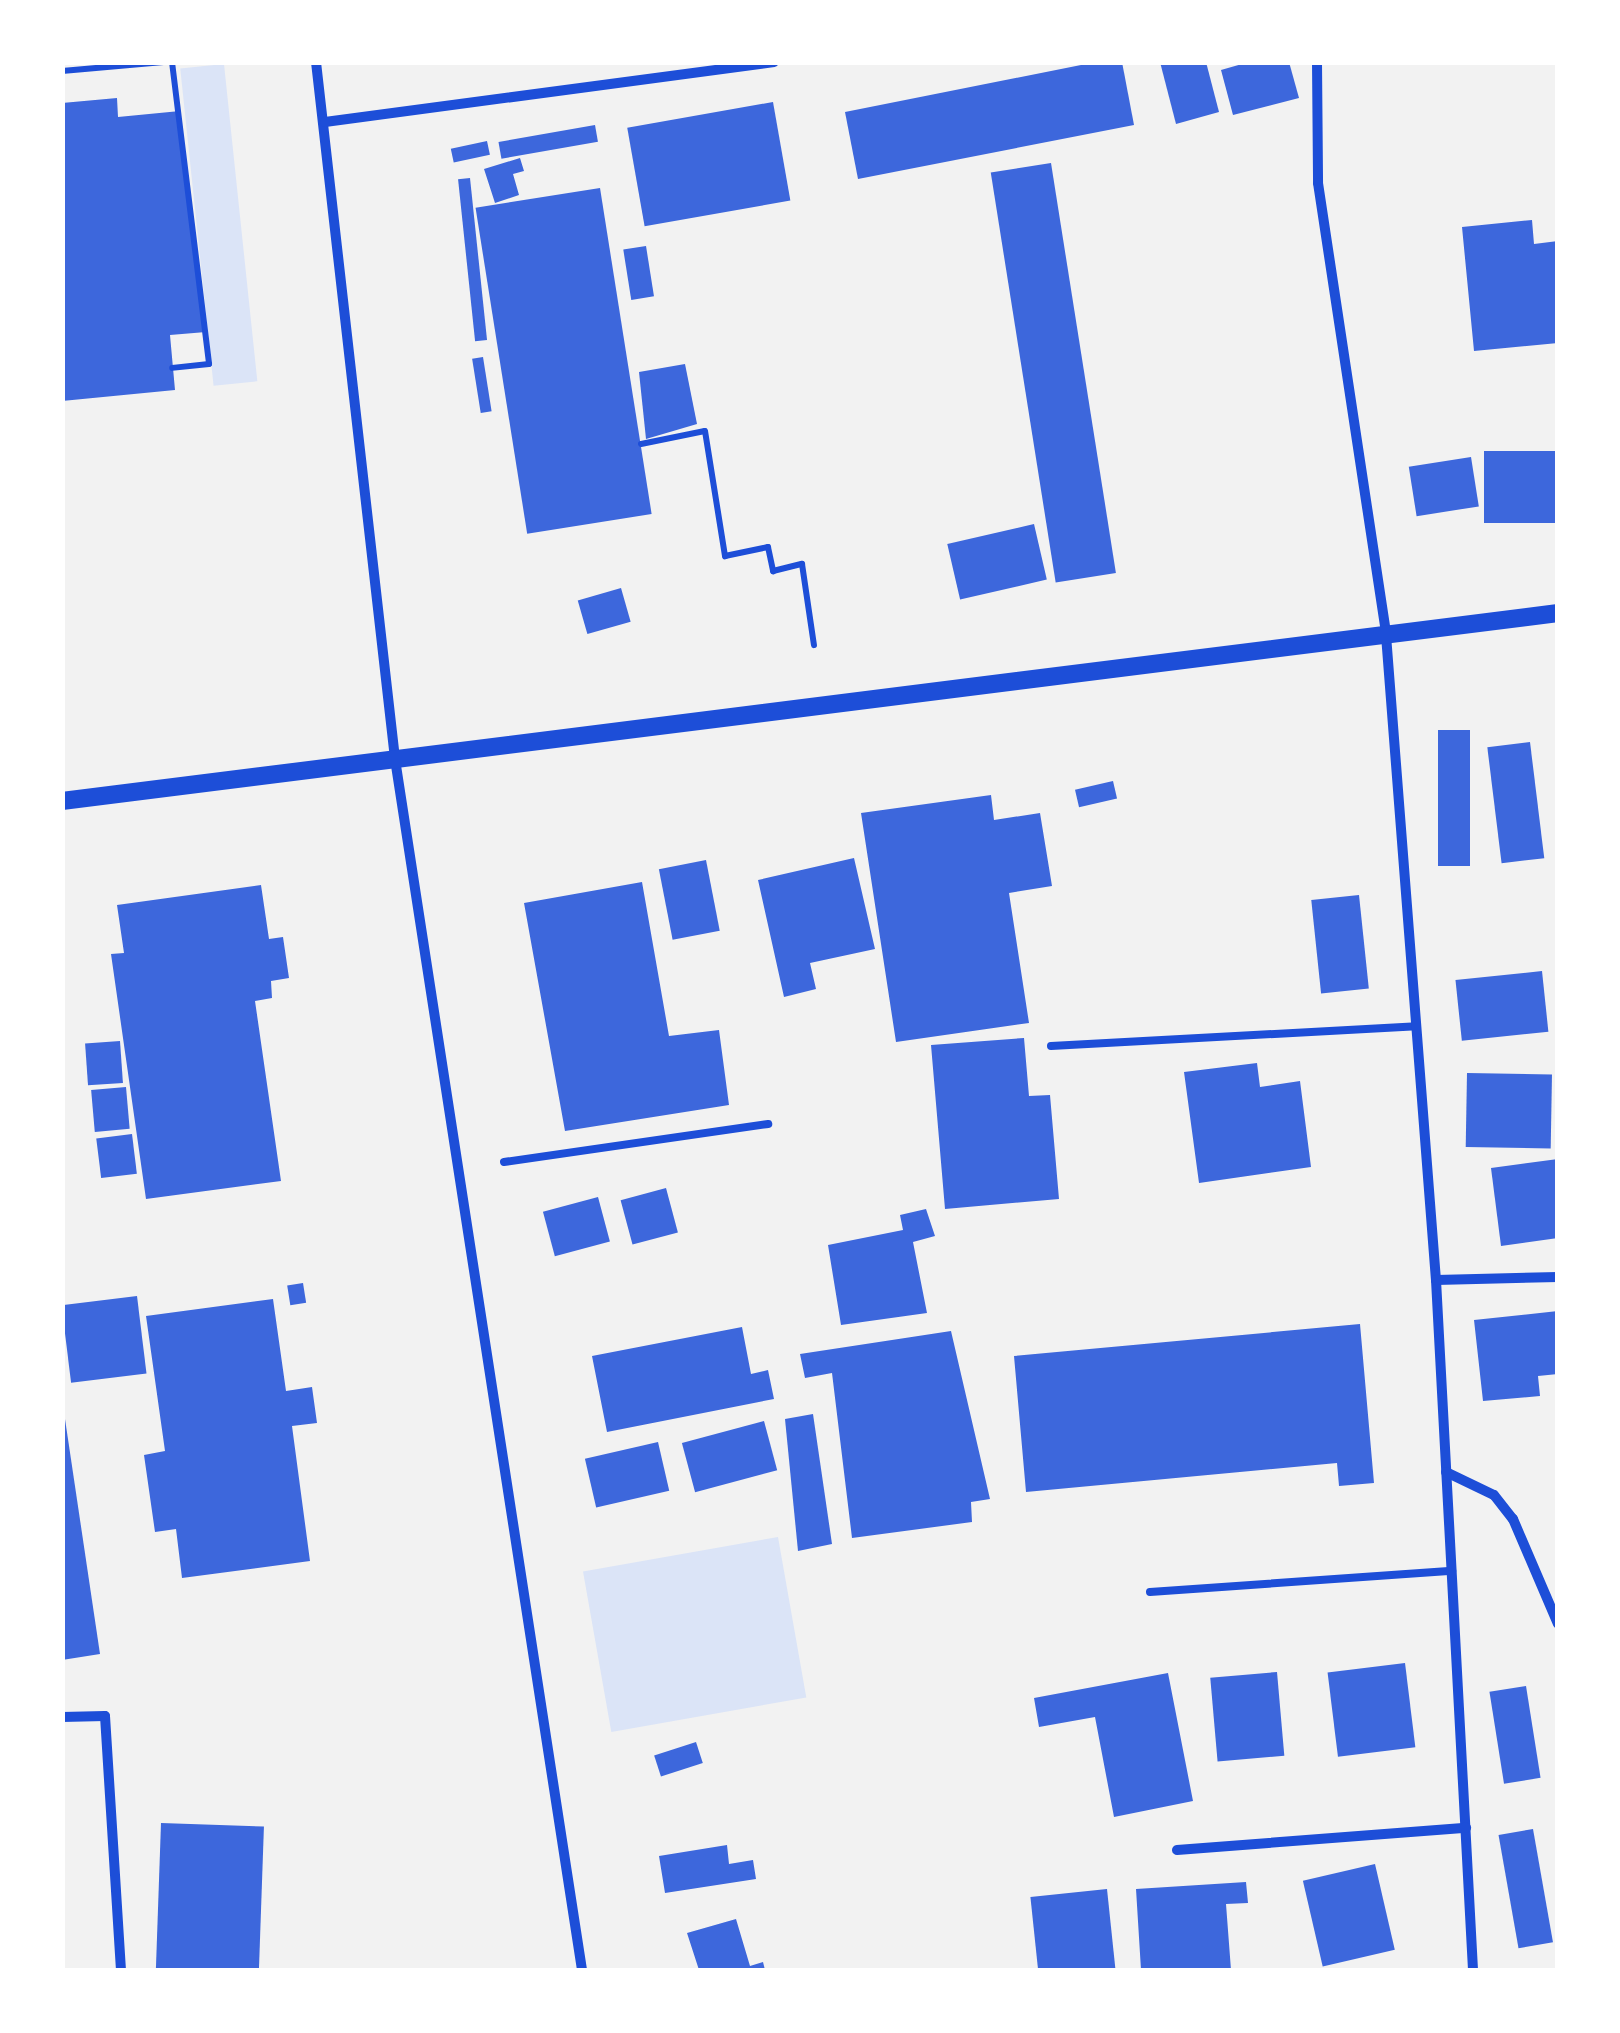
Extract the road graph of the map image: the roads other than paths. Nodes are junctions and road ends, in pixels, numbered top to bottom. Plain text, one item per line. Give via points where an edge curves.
1 (316, 62) edge
2 (774, 62) edge
3 (1317, 62) edge
4 (324, 122) junction
5 (1558, 613) edge
6 (1386, 635) junction
7 (394, 759) junction
8 (62, 800) edge
9 (1416, 1026) junction
10 (1051, 1046) dead end
11 (768, 1124) dead end
12 (504, 1162) dead end
13 (1558, 1278) edge
14 (1436, 1280) junction
15 (1446, 1472) junction
16 (1452, 1571) junction
17 (1150, 1592) dead end
18 (1558, 1624) edge
19 (62, 1717) edge
20 (1466, 1828) junction
21 (1177, 1850) dead end
22 (122, 1970) edge
23 (582, 1970) edge
24 (1473, 1970) edge

1 - 4 street
2 - 4 street
3 - 6 street via 1318,183
4 - 7 street
5 - 6 street
6 - 7 street
6 - 9 street
7 - 8 street
7 - 23 street
9 - 10 lane
9 - 14 street
11 - 12 lane
13 - 14 street
14 - 15 street
15 - 16 street
15 - 18 street via 1494,1495 1514,1519
16 - 17 lane
16 - 20 street
19 - 22 street via 105,1716
20 - 21 street
20 - 24 street

